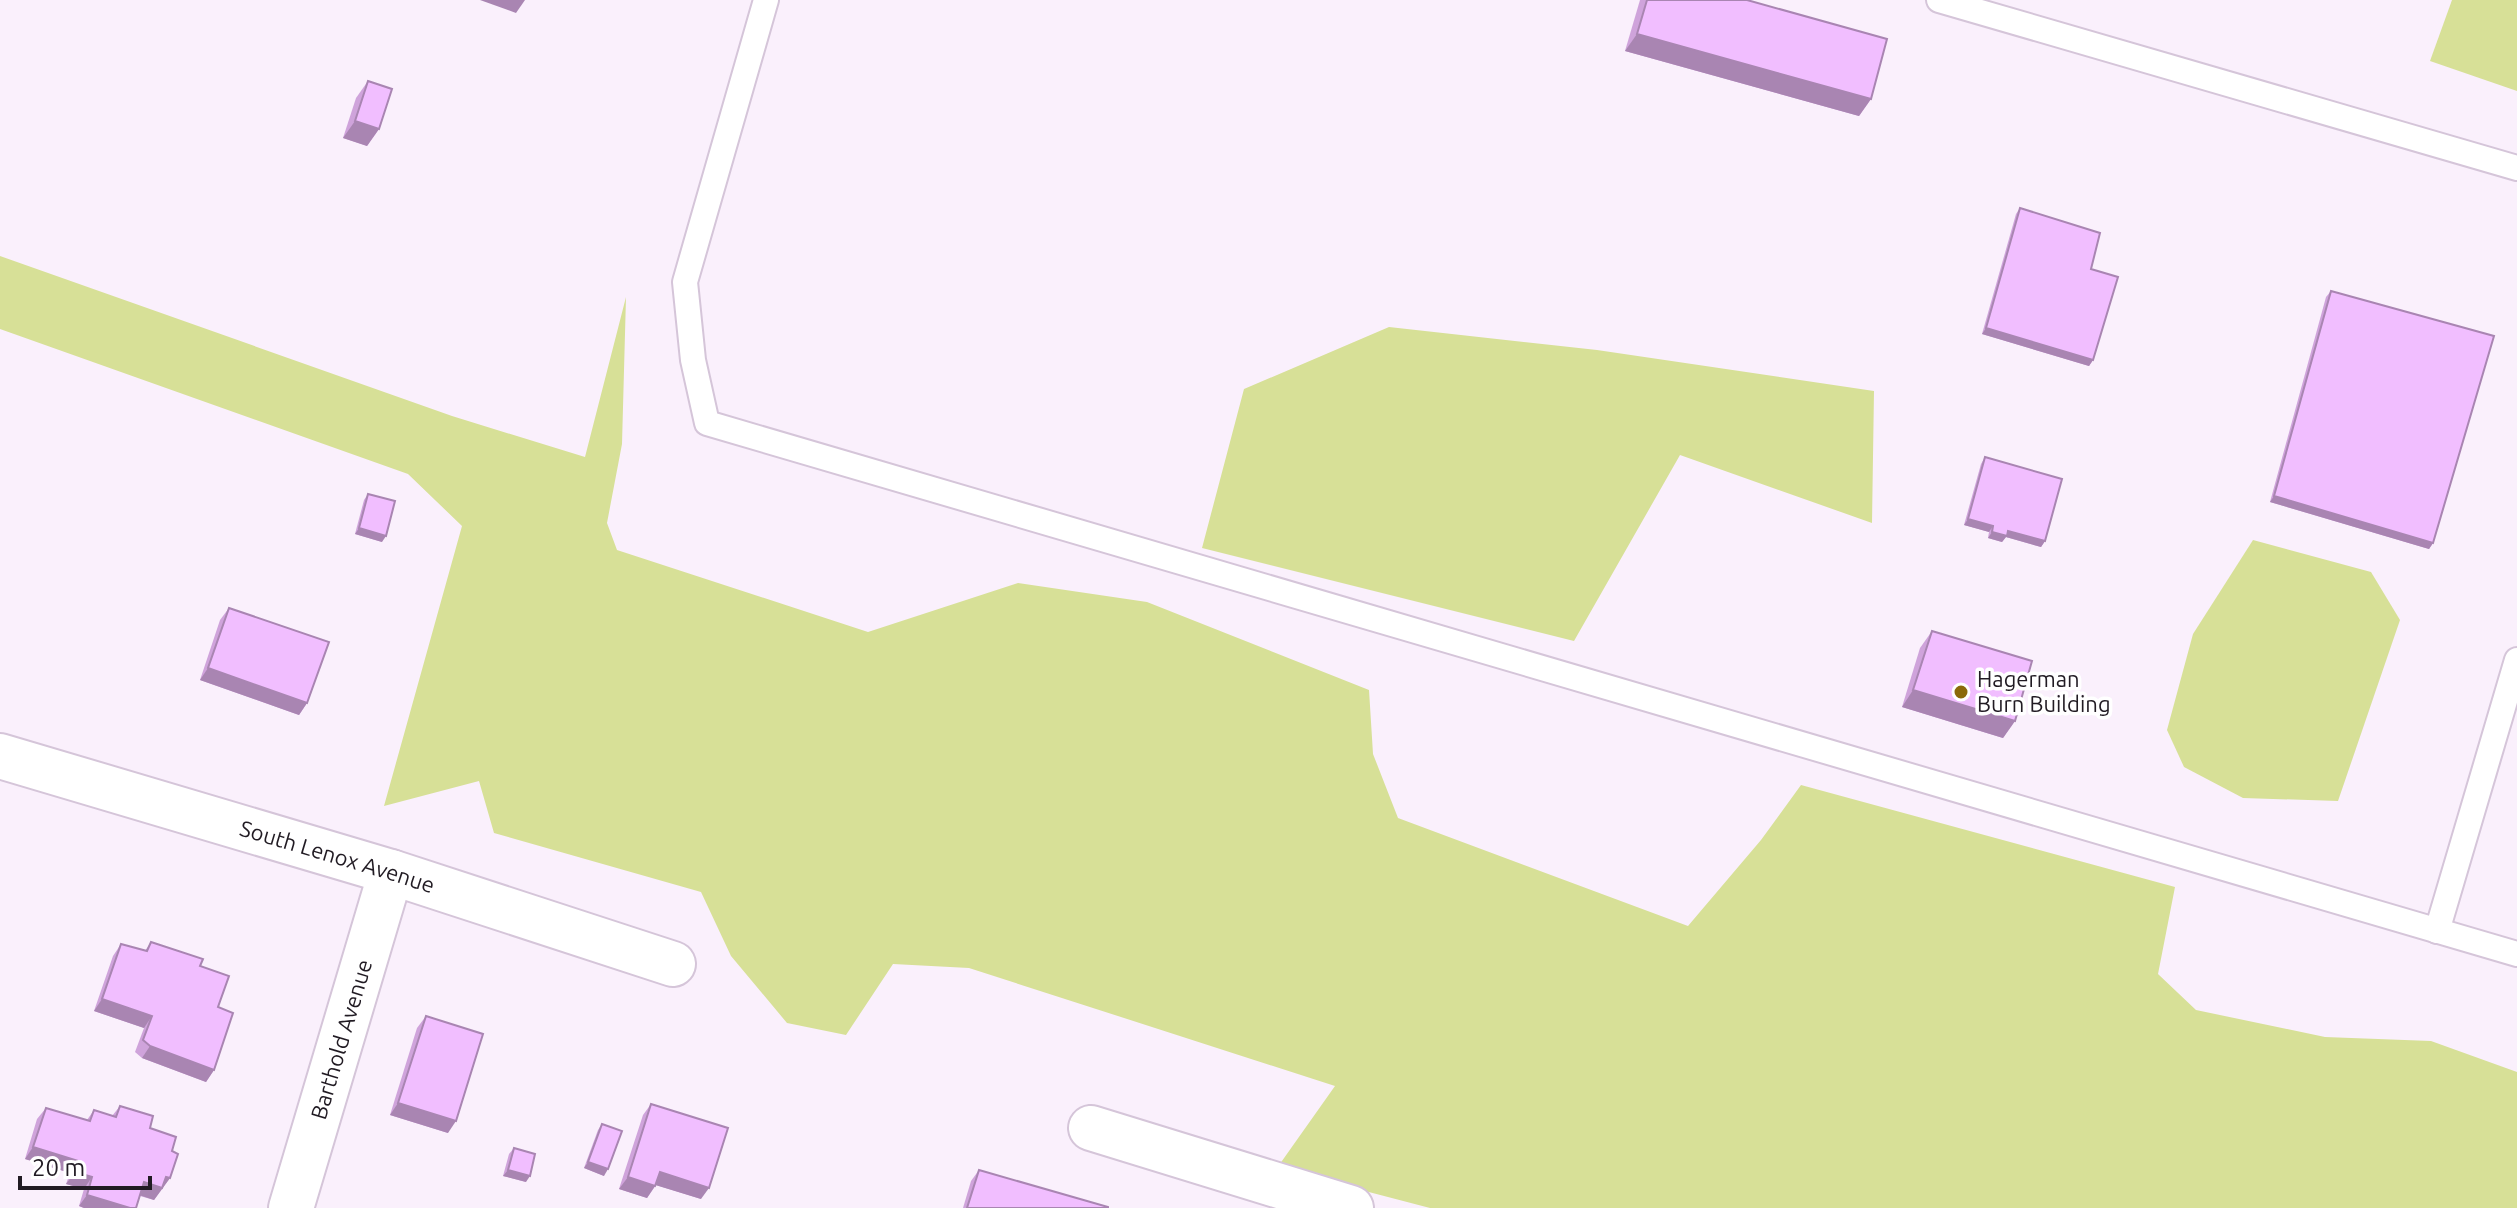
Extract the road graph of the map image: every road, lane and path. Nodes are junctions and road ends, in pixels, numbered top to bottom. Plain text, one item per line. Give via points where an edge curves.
1 (766, 0) edge
2 (1939, 0) edge
3 (2517, 168) edge
4 (2517, 660) edge
5 (0, 756) edge
6 (391, 872) junction
7 (2437, 931) junction
8 (2517, 954) edge
9 (673, 964) dead end
10 (1091, 1128) dead end
11 (291, 1208) edge
12 (1351, 1208) edge

1 - 7 lane via 685,282 693,360 707,423
2 - 3 lane
4 - 7 lane
5 - 6 street, South Lenox Avenue
6 - 9 street, South Lenox Avenue
6 - 11 street, Barthold Avenue
7 - 8 lane
10 - 12 street

